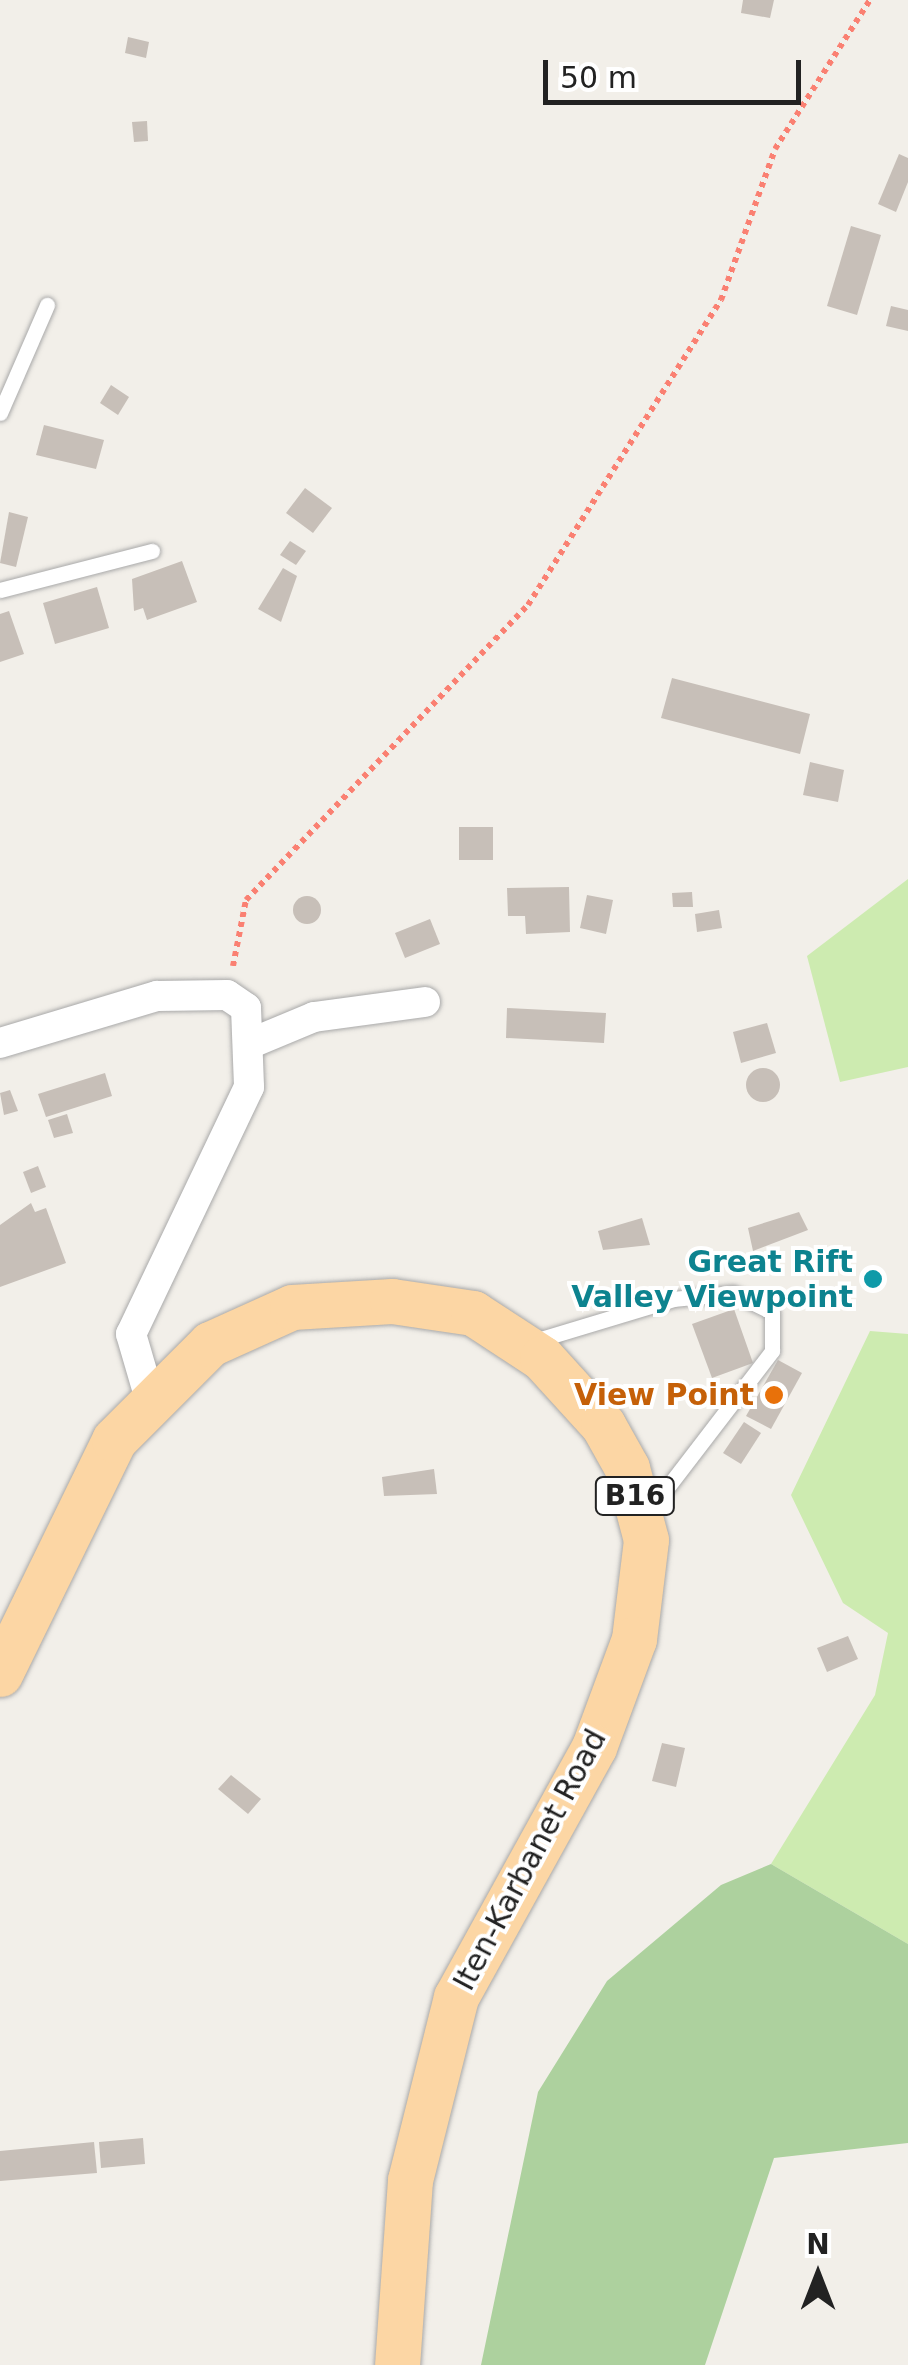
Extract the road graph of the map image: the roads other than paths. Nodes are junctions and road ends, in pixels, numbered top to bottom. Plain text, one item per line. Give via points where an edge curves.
1 (47, 305) dead end
2 (0, 412) edge
3 (152, 551) dead end
4 (0, 590) edge
5 (425, 1002) dead end
6 (254, 1042) junction
7 (0, 1043) edge
8 (522, 1345) junction
9 (150, 1399) junction
10 (642, 1522) junction
11 (0, 1674) edge
12 (397, 2365) edge

1 - 2 lane
3 - 4 lane
5 - 6 street via 314,1017
6 - 7 street via 246,1008 228,995 156,996
6 - 9 street via 249,1087 139,1302 132,1354
8 - 9 main road, Iten-Karbanet Road / B16 via 473,1312 392,1300 292,1307 210,1344
8 - 10 main road, Iten-Karbanet Road / B16 via 602,1425
8 - 10 lane via 673,1299 733,1292 772,1312 772,1352
9 - 11 main road, Iten-Karbanet Road / B16 via 105,1456
10 - 12 main road, Iten-Karbanet Road / B16 via 634,1639 594,1746 479,1949 429,2083 410,2180

